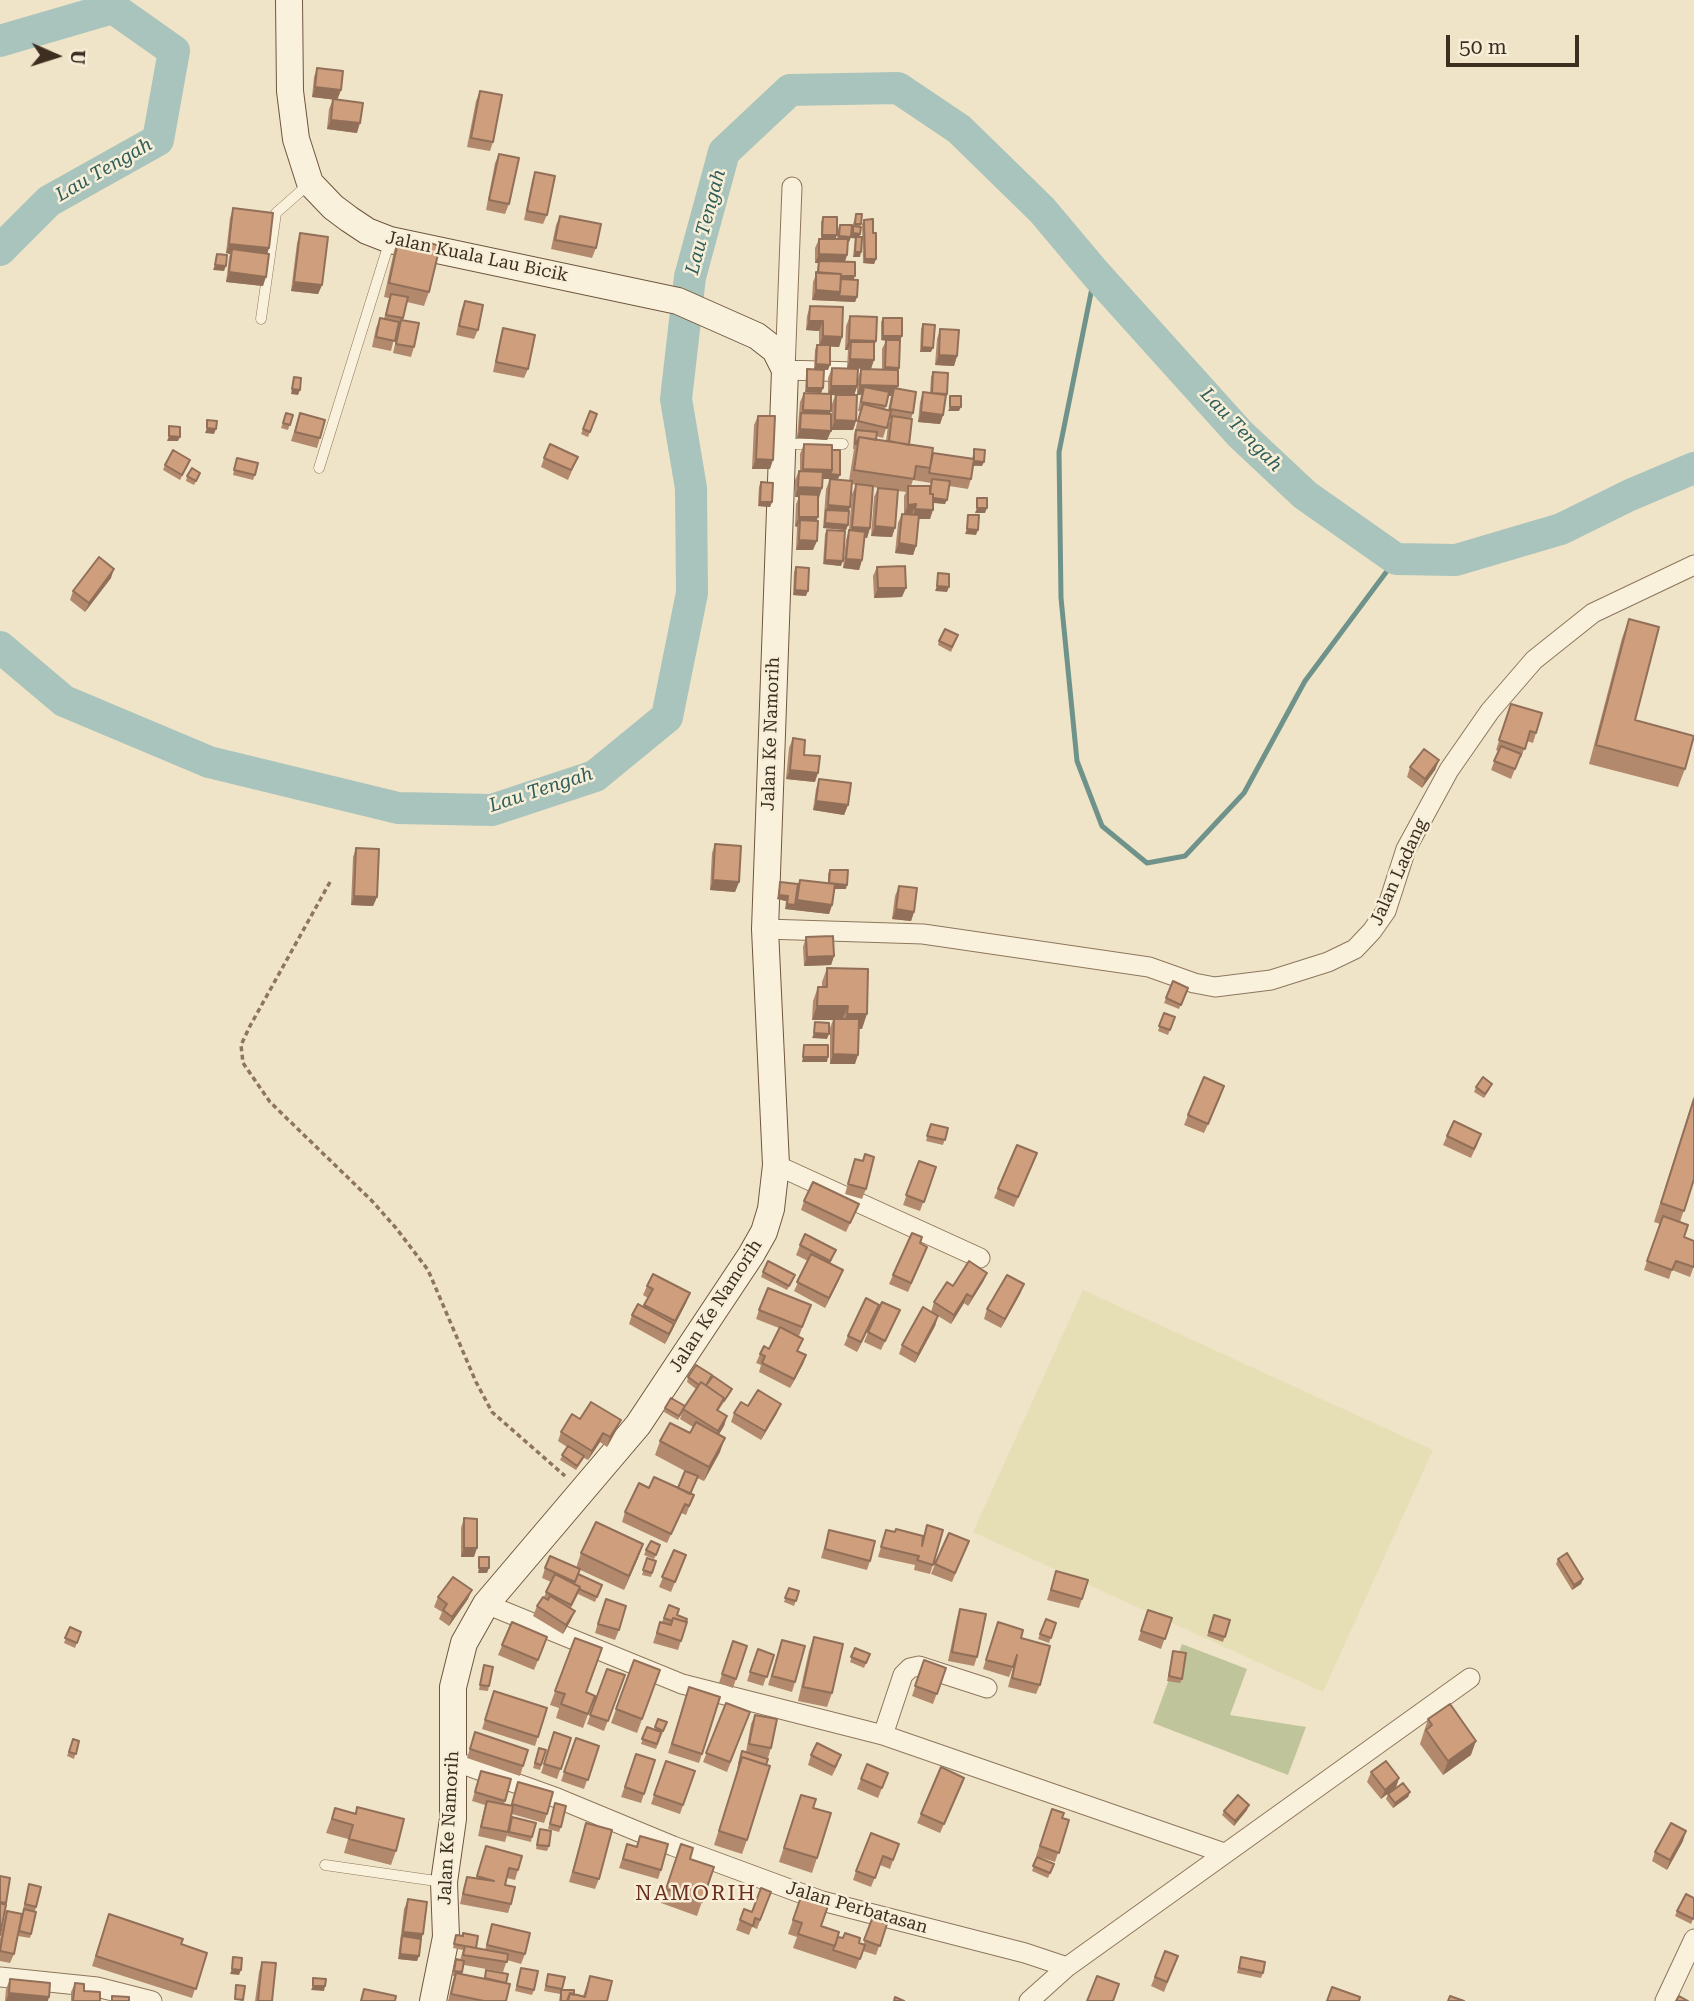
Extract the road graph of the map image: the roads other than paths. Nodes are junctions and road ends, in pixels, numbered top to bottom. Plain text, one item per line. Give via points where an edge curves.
1 (289, 0) edge
2 (310, 183) junction
3 (792, 187) dead end
4 (390, 240) junction
5 (261, 319) dead end
6 (785, 370) junction
7 (863, 373) edge
8 (780, 443) junction
9 (843, 444) dead end
10 (319, 468) dead end
11 (1694, 565) edge
12 (765, 929) junction
13 (776, 1166) junction
14 (980, 1258) dead end
15 (486, 1604) junction
16 (1470, 1678) dead end
17 (987, 1688) dead end
18 (883, 1735) junction
19 (454, 1762) junction
20 (1224, 1853) junction
21 (325, 1865) dead end
22 (444, 1882) junction
23 (1694, 1938) edge
24 (1068, 1967) junction
25 (0, 1977) edge
26 (152, 2001) edge
27 (432, 2001) edge
28 (1030, 2001) edge
29 (1665, 2001) edge

1 - 2 street, Jalan Kuala Lau Bicik via 290,91 296,139
2 - 4 street, Jalan Kuala Lau Bicik via 349,219
2 - 5 lane via 276,213
3 - 6 street
4 - 6 street, Jalan Kuala Lau Bicik via 678,301 757,336 775,350
4 - 10 lane
6 - 7 street
6 - 8 street, Jalan Ke Namorih
8 - 9 lane
8 - 12 street, Jalan Ke Namorih
11 - 12 street, Jalan Ladang via 1593,613 1534,660 1490,711 1449,770 1406,849 1386,911 1355,949 1328,962 1271,980 1214,987 1149,967 936,936
12 - 13 street, Jalan Ke Namorih
13 - 14 street
13 - 15 street, Jalan Ke Namorih via 771,1209 751,1255 638,1425
15 - 18 street via 681,1684
15 - 19 street, Jalan Ke Namorih via 464,1643 455,1672
16 - 20 street
17 - 18 street via 919,1666 910,1668 903,1675
18 - 20 street
19 - 22 street, Jalan Ke Namorih via 453,1819
19 - 24 street, Jalan Perbatasan via 822,1901
20 - 24 street
21 - 22 lane
22 - 27 street, Jalan Ke Namorih via 446,1937
23 - 29 street
24 - 28 street
25 - 26 street via 97,1987

